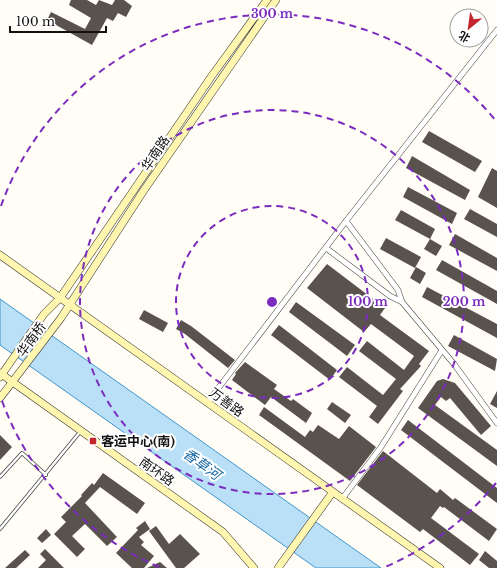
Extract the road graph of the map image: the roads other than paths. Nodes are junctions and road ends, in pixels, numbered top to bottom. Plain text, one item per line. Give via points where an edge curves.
1 (267, 0) edge
2 (276, 0) edge
3 (497, 30) edge
4 (346, 221) junction
5 (326, 248) junction
6 (0, 255) edge
7 (60, 298) junction
8 (402, 302) junction
9 (69, 304) junction
10 (44, 314) joint
11 (57, 322) joint
12 (442, 350) junction
13 (0, 375) edge
14 (13, 383) junction
15 (0, 398) edge
16 (207, 403) junction
17 (497, 423) edge
18 (81, 432) junction
19 (46, 475) junction
20 (0, 476) edge
21 (332, 492) junction
22 (342, 500) junction
23 (0, 529) edge
24 (254, 568) edge
25 (278, 568) edge
26 (440, 568) edge

1 - 7 main road, 华南路 via 211,77
2 - 9 main road, 华南路 via 196,113
3 - 4 street
4 - 5 street
4 - 8 street via 398,290
5 - 8 street
5 - 16 street
6 - 7 main road, 万善路
7 - 9 main road, 万善路
7 - 10 main road, 华南路
8 - 12 street
9 - 11 main road, 华南路
9 - 16 main road, 万善路
10 - 13 main road, 华南桥
11 - 14 main road, 华南桥
12 - 17 street
12 - 22 street via 381,447
13 - 14 main road, 南环路
14 - 15 main road
14 - 18 main road, 南环路
16 - 21 main road, 万善路
18 - 19 lane
18 - 24 main road, 南环路 via 223,532
19 - 20 lane via 22,453
19 - 23 lane
21 - 22 main road, 万善路
21 - 25 main road
22 - 26 main road, 万善路

